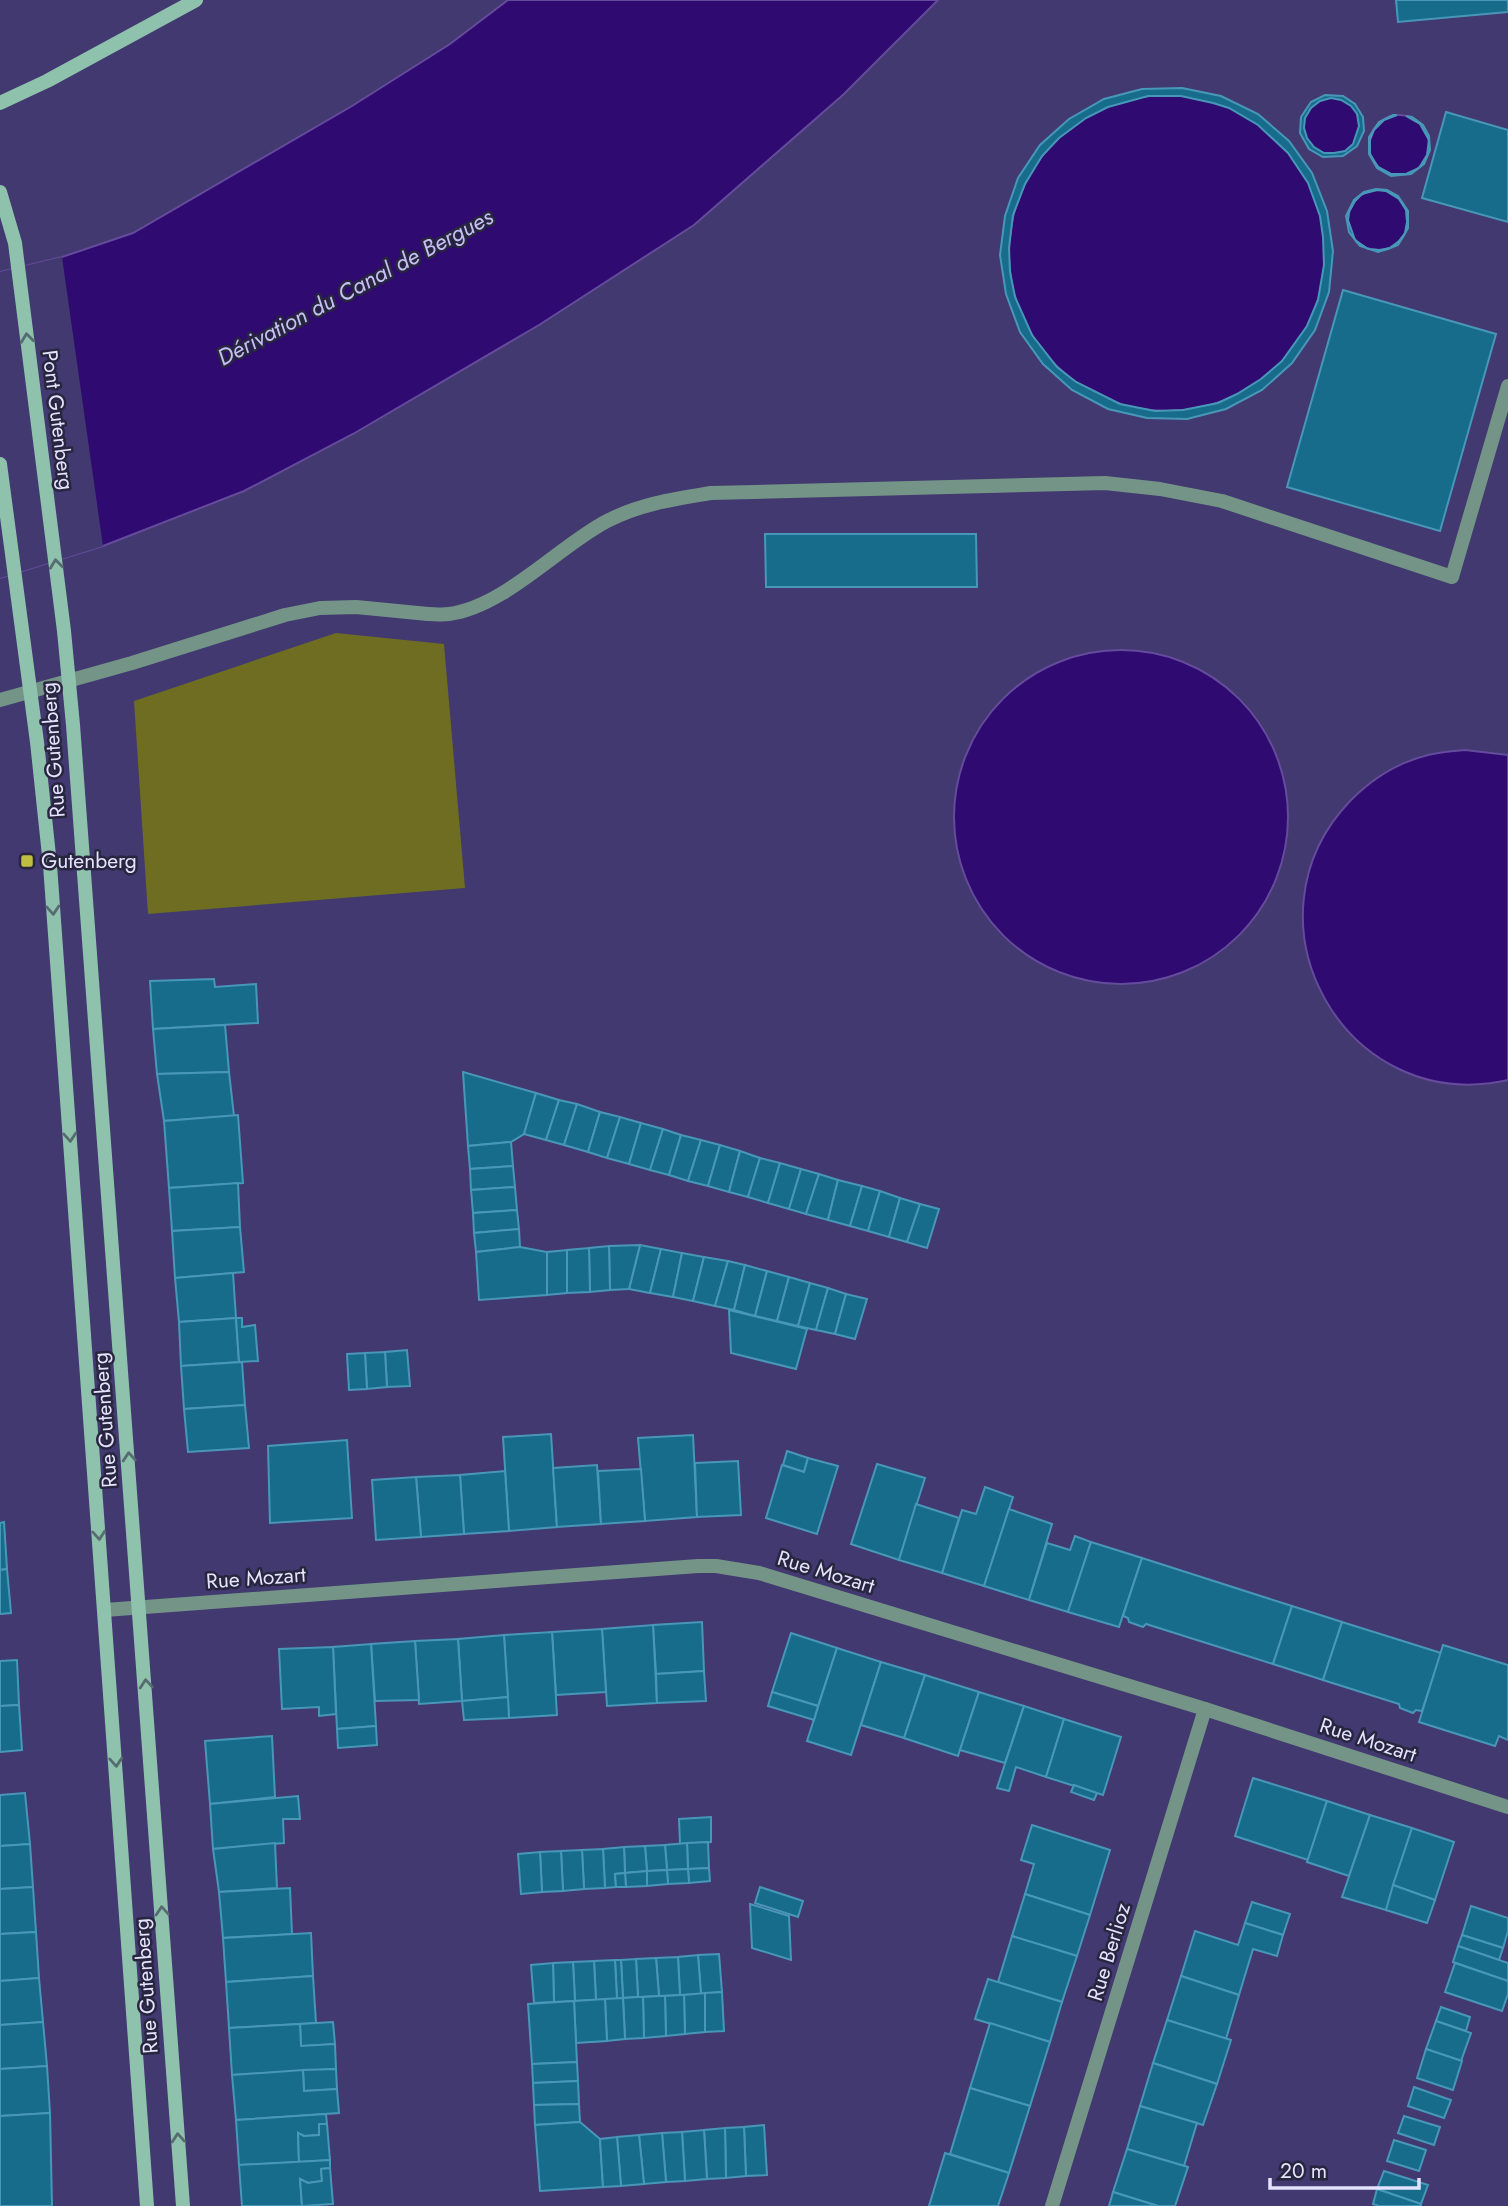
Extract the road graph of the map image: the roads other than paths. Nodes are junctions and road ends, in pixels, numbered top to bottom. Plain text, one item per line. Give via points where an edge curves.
1 (196, 0) edge
2 (0, 103) edge
3 (0, 192) edge
4 (1508, 386) edge
5 (0, 464) edge
6 (64, 631) joint
7 (69, 680) junction
8 (30, 691) junction
9 (0, 700) edge
10 (140, 1608) junction
11 (105, 1610) junction
12 (1205, 1709) junction
13 (1508, 1807) edge
14 (147, 2206) edge
15 (183, 2206) edge
16 (1052, 2206) edge

1 - 2 street
6 -> 3 street, Pont Gutenberg via 17,257
4 - 7 street via 1452,577 1222,501 1160,489 1105,483 711,494 666,500 605,522 490,599 449,614 320,608
5 - 8 street, Rue Gutenberg
6 - 7 street, Rue Gutenberg
7 - 8 street
10 -> 7 street, Rue Gutenberg
8 - 9 street
8 -> 11 street, Rue Gutenberg via 50,865
10 - 11 street, Rue Mozart
10 - 12 street, Rue Mozart via 716,1566 759,1573
15 -> 10 street, Rue Gutenberg
11 -> 14 street, Rue Gutenberg
12 - 13 street, Rue Mozart
12 - 16 street, Rue Berlioz

